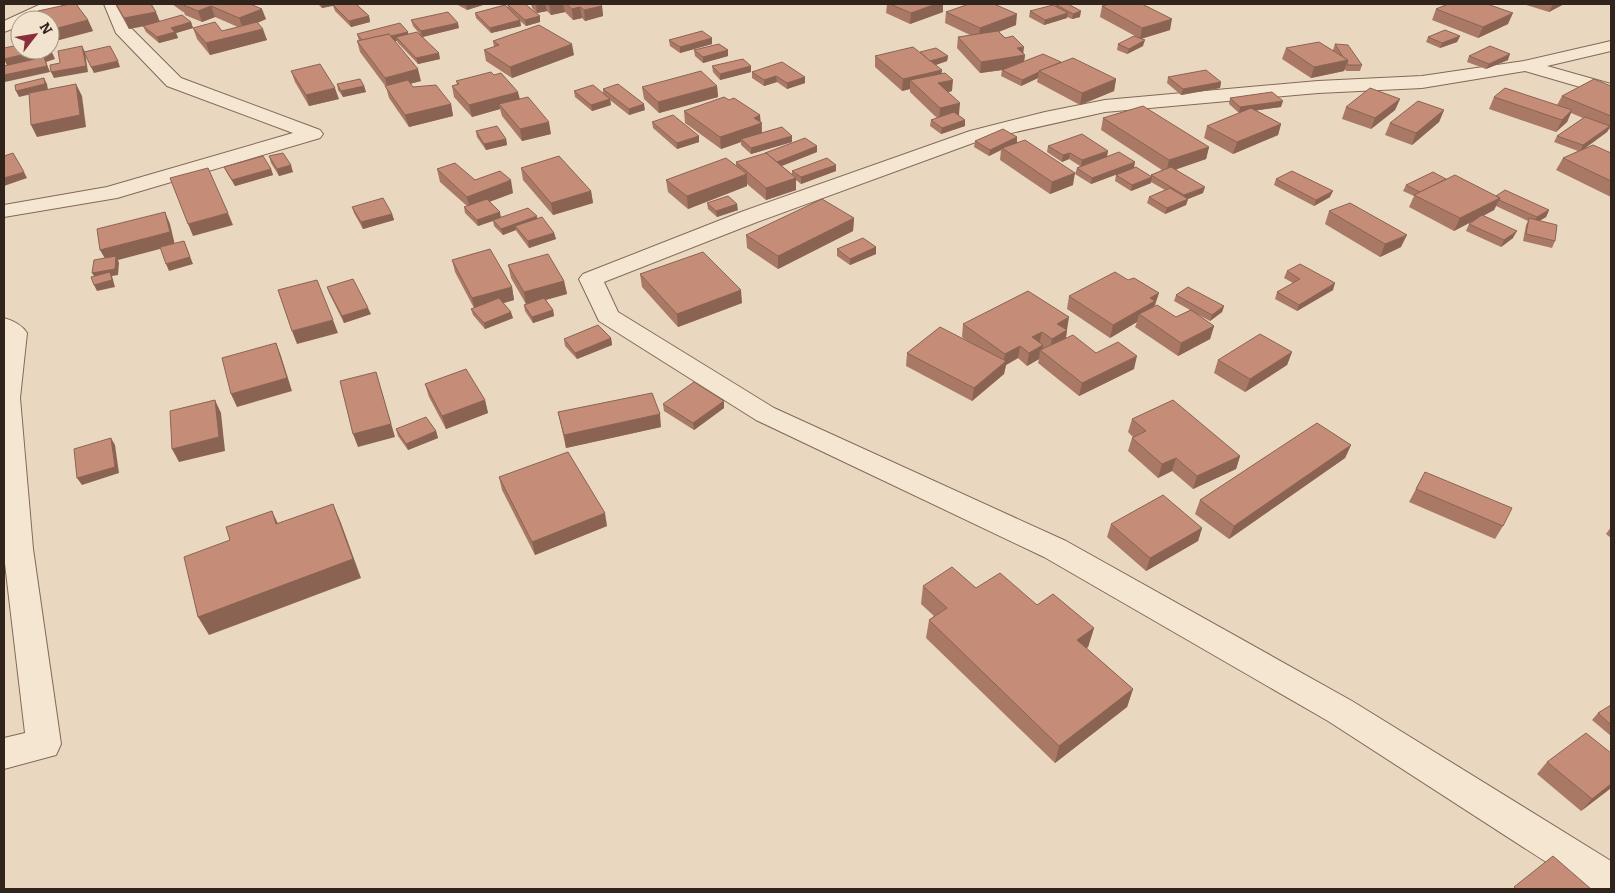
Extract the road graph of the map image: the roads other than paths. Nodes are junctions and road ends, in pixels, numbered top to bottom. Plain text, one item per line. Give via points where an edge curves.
1 (54, 4) edge
2 (112, 4) edge
3 (4, 27) edge
4 (1611, 46) edge
5 (1524, 66) junction
6 (1611, 90) edge
7 (14, 210) edge
8 (4, 221) edge
9 (4, 326) edge
10 (4, 753) edge
11 (1611, 882) edge

1 - 3 street
2 - 7 street via 122,29 174,82 314,134 110,193
4 - 5 street
5 - 6 street
5 - 11 street via 1422,82 1318,87 1105,106 1045,118 958,142 591,278 608,316 765,414 1055,549 1340,711
7 - 8 street
9 - 10 street via 15,333 7,398 18,549 44,744

